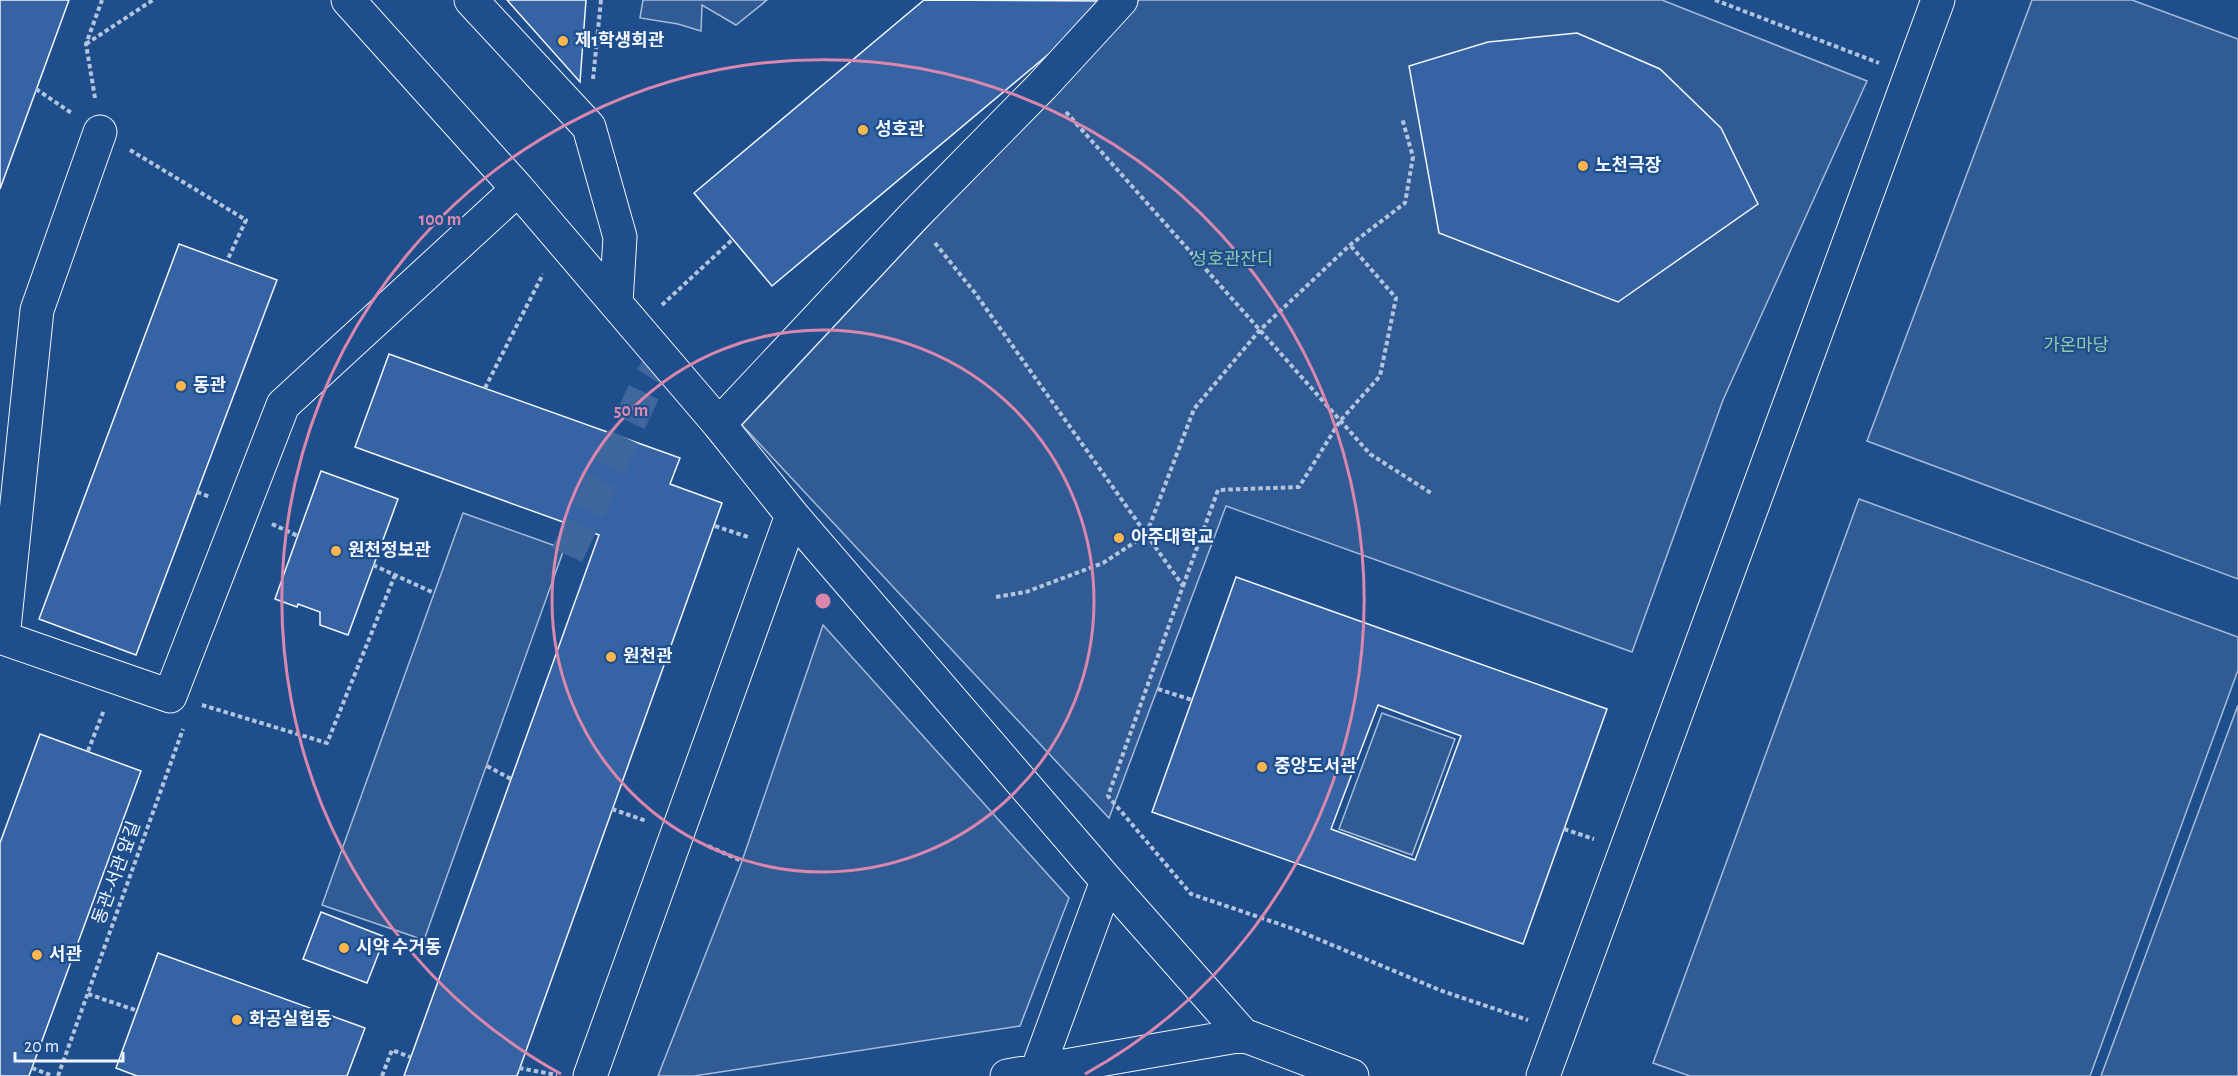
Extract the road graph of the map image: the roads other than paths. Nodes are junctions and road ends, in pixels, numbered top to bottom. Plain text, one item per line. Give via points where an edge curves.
1 (348, 0) edge
2 (471, 0) edge
3 (1121, 0) edge
4 (1938, 0) edge
5 (100, 132) road end
6 (518, 189) junction
7 (615, 303) junction
8 (719, 424) junction
9 (792, 516) junction
10 (1, 642) edge
11 (1107, 881) junction
12 (1243, 1035) junction
13 (1022, 1074) edge
14 (590, 1076) edge
15 (1352, 1076) edge
16 (1543, 1076) edge

1 - 6 lane
2 - 7 lane via 589,127 620,237
3 - 8 lane
4 - 16 lane
5 - 10 lane via 37,310
6 - 7 lane
6 - 10 lane via 283,405 181,699
7 - 8 lane
8 - 9 lane
9 - 11 lane
9 - 14 lane
11 - 12 lane
11 - 13 lane
12 - 13 lane
12 - 15 lane

